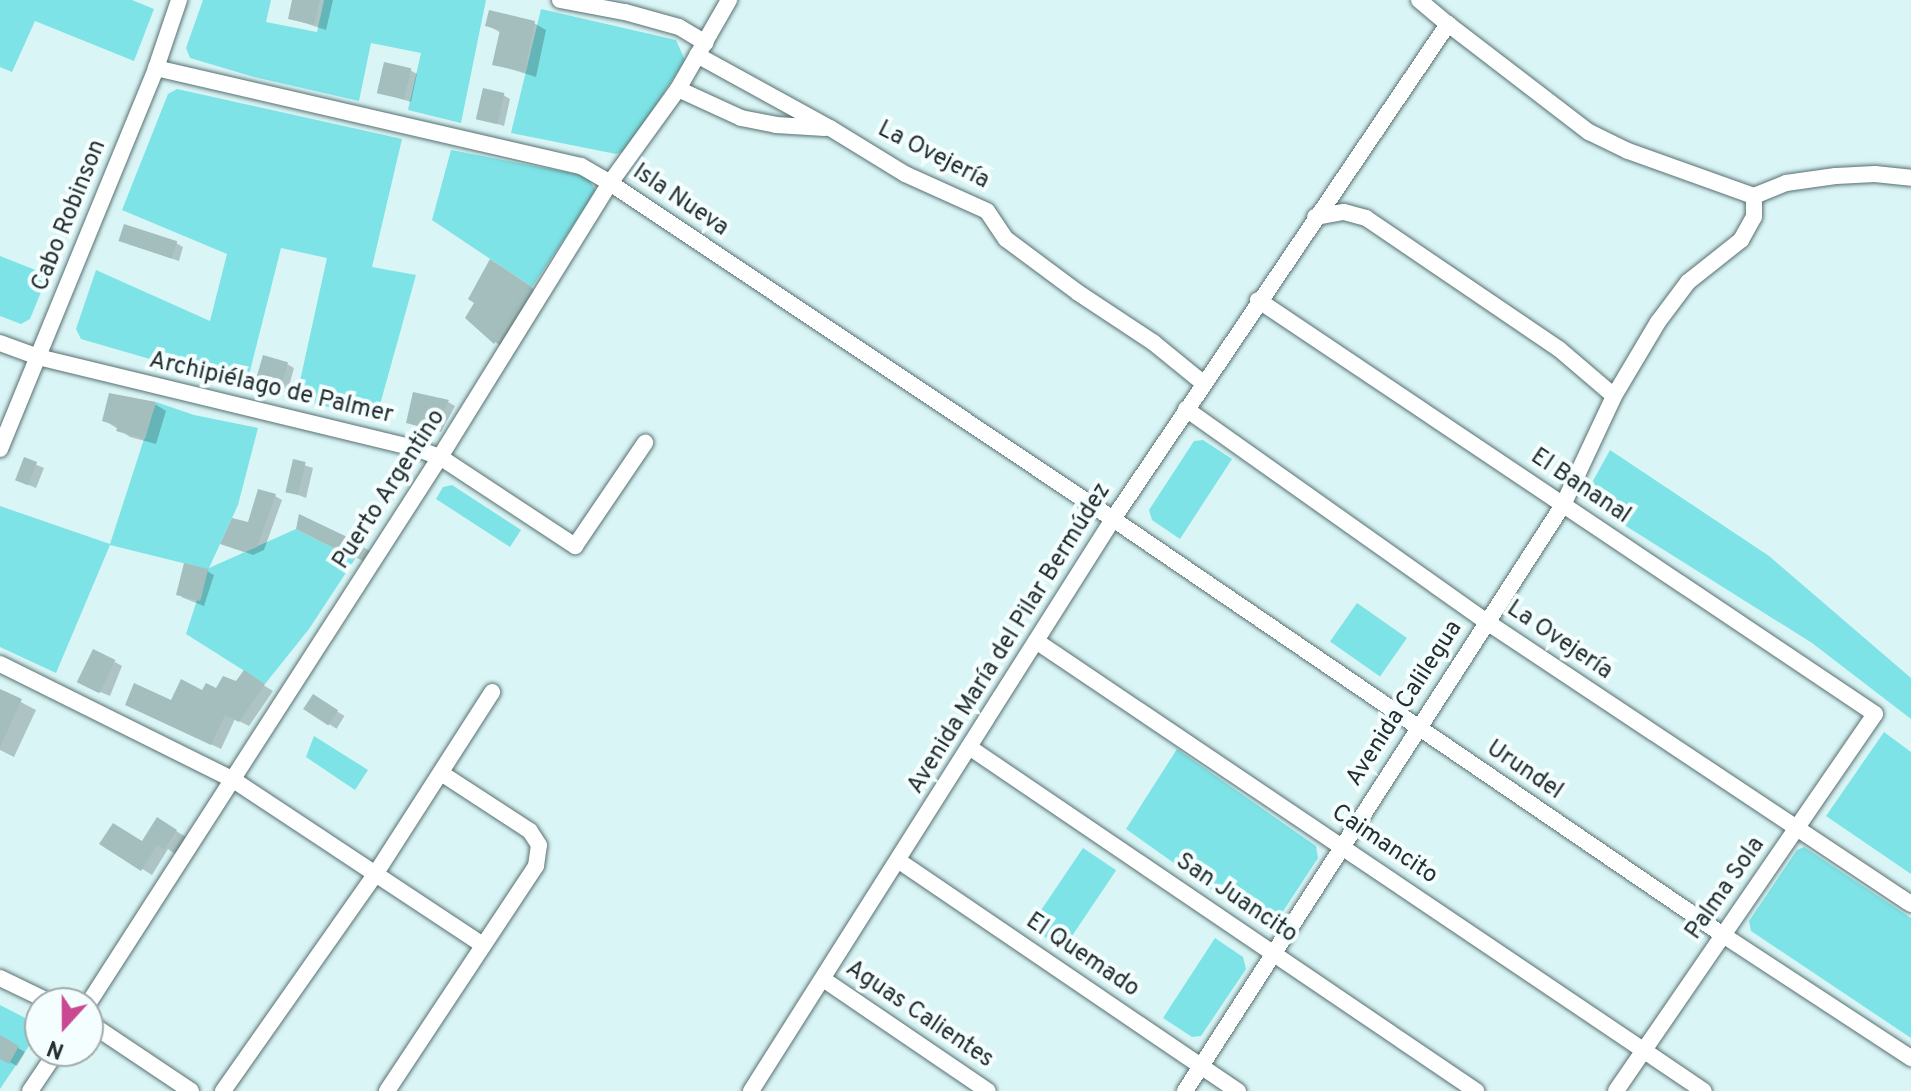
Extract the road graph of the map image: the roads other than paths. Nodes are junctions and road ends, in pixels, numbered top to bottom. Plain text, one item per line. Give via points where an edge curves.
1 (179, 0) edge
2 (560, 0) edge
3 (729, 0) edge
4 (1419, 0) edge
5 (1448, 24) junction
6 (702, 49) junction
7 (156, 68) junction
8 (678, 89) junction
9 (830, 128) junction
10 (1911, 178) edge
11 (610, 183) junction
12 (1754, 196) junction
13 (1315, 217) junction
14 (1258, 300) junction
15 (0, 343) edge
16 (38, 357) junction
17 (1203, 383) junction
18 (1614, 396) junction
19 (1186, 409) junction
20 (645, 443) dead end
21 (0, 449) edge
22 (440, 457) junction
23 (1563, 505) junction
24 (1113, 519) junction
25 (1487, 622) junction
26 (1036, 641) junction
27 (0, 664) edge
28 (492, 692) dead end
29 (1875, 714) joint
30 (1417, 726) junction
31 (969, 747) junction
32 (441, 773) junction
33 (232, 779) junction
34 (1797, 828) junction
35 (1342, 846) junction
36 (899, 861) junction
37 (376, 873) junction
38 (1911, 904) edge
39 (1723, 935) junction
40 (483, 945) junction
41 (1273, 953) junction
42 (0, 978) edge
43 (823, 979) junction
44 (99, 987) edge
45 (24, 990) edge
46 (104, 1033) edge
47 (1644, 1050) junction
48 (1911, 1058) edge
49 (1201, 1066) junction
50 (46, 1067) edge
51 (754, 1090) edge
52 (30, 1091) edge
53 (191, 1091) edge
54 (223, 1091) edge
55 (387, 1091) edge
56 (988, 1091) edge
57 (1185, 1091) edge
58 (1238, 1091) edge
59 (1476, 1091) edge
60 (1616, 1091) edge
61 (1704, 1091) edge

1 - 7 street, Cabo Robinson
2 - 6 street, La Ovejería via 679,27
3 - 6 street, Puerto Argentino
4 - 5 street
5 - 12 street via 1589,132
5 - 13 street, Avenida María del Pilar Bermúdez
6 - 8 street, Puerto Argentino
6 - 9 street, La Ovejería
7 - 11 street, Isla Nueva via 581,166
7 - 16 street, Cabo Robinson
8 - 9 street via 741,118
8 - 11 street, Puerto Argentino
9 - 17 street, La Ovejería via 905,174 987,211 1006,239
10 - 12 street via 1836,176 1786,183
11 - 22 street, Puerto Argentino
11 - 24 street, Isla Nueva
12 - 18 street, Avenida Calilegua via 1754,217 1741,240 1688,282
13 - 14 street, Avenida María del Pilar Bermúdez
13 - 18 street via 1344,212 1366,218 1559,349
14 - 17 street, Avenida María del Pilar Bermúdez
14 - 23 street, El Bananal
15 - 16 street, Archipiélago de Palmer
16 - 21 street, Cabo Robinson
16 - 22 street, Archipiélago de Palmer
17 - 19 street, Avenida María del Pilar Bermúdez
18 - 23 street, Avenida Calilegua
19 - 24 street, Avenida María del Pilar Bermúdez
19 - 25 street, La Ovejería
20 - 22 street, Archipiélago de Palmer via 575,546
22 - 33 street, Puerto Argentino
23 - 25 street, Avenida Calilegua
23 - 29 street, El Bananal
24 - 26 street, Avenida María del Pilar Bermúdez
24 - 30 street, Urundel
25 - 30 street, Avenida Calilegua
25 - 34 street, La Ovejería
26 - 31 street, Avenida María del Pilar Bermúdez
26 - 35 street, Caimancito
27 - 33 street
28 - 32 street
29 - 34 street, Palma Sola
30 - 35 street, Avenida Calilegua
30 - 39 street, Urundel
31 - 36 street, Avenida María del Pilar Bermúdez
31 - 41 street, San Juancito
32 - 37 street
32 - 40 street via 530,831 539,845 536,866
33 - 37 street
33 - 44 street, Puerto Argentino
34 - 38 street, La Ovejería
34 - 39 street, Palma Sola
35 - 41 street, Avenida Calilegua
35 - 47 street, Caimancito
36 - 43 street, Avenida María del Pilar Bermúdez
36 - 49 street, El Quemado
37 - 40 street
37 - 54 street
39 - 47 street, Palma Sola
39 - 48 street, Urundel
40 - 55 street
41 - 49 street, Avenida Calilegua
41 - 59 street, San Juancito
42 - 45 street
43 - 51 street, Avenida María del Pilar Bermúdez
43 - 56 street, Aguas Calientes
46 - 53 street
47 - 60 street, Palma Sola
47 - 61 street, Caimancito
49 - 57 street, Avenida Calilegua
49 - 58 street, El Quemado
50 - 52 street

